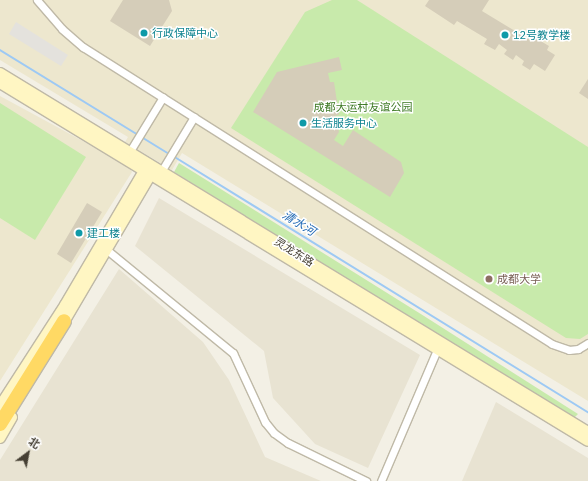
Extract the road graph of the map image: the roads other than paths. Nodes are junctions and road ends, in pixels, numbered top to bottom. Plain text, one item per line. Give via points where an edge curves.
1 (37, 0) edge
2 (0, 73) edge
3 (0, 83) edge
4 (163, 98) junction
5 (194, 117) junction
6 (132, 148) junction
7 (155, 168) junction
8 (107, 250) junction
9 (64, 321) junction
10 (588, 342) edge
11 (439, 345) junction
12 (0, 406) edge
13 (0, 424) edge
14 (588, 432) edge
15 (0, 438) edge
16 (588, 441) edge
17 (366, 481) edge
18 (381, 481) edge

1 - 4 street via 62,29 83,47
2 - 6 main road, 灵龙东路
3 - 7 main road, 灵龙东路
4 - 5 street
4 - 6 street
5 - 7 street
5 - 10 street via 552,344 569,350 578,349
6 - 7 main road, 灵龙东路
7 - 8 main road
7 - 11 main road, 灵龙东路
7 - 12 main road
8 - 9 main road
8 - 17 street via 232,352 265,422 274,433 288,443
9 - 13 highway
9 - 15 main road via 48,355
11 - 14 main road, 灵龙东路
11 - 16 main road, 灵龙东路
11 - 18 street

